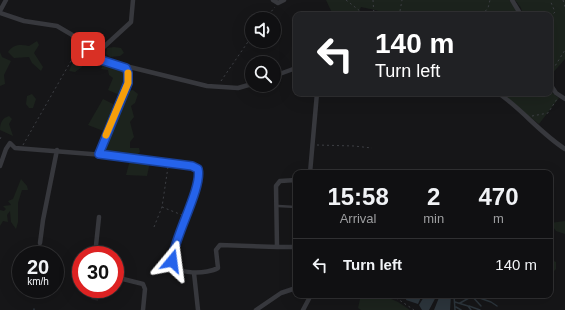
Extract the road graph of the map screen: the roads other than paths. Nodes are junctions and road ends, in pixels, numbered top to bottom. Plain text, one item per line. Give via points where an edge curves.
1 (6, 0) edge
2 (133, 0) edge
3 (273, 0) edge
4 (284, 0) edge
5 (512, 0) edge
6 (0, 12) edge
7 (520, 12) edge
8 (95, 55) junction
9 (126, 68) junction
10 (293, 69) edge
11 (281, 73) edge
12 (245, 86) edge
13 (553, 87) edge
14 (317, 96) edge
15 (502, 96) edge
16 (563, 97) edge
17 (565, 149) edge
18 (57, 150) junction
19 (99, 154) junction
20 (0, 166) edge
21 (310, 170) edge
22 (293, 180) edge
23 (278, 206) junction
24 (293, 207) edge
25 (99, 218) dead end
26 (40, 243) dead end
27 (96, 246) edge
28 (277, 247) junction
29 (293, 247) edge
30 (194, 273) junction
31 (124, 279) edge
32 (293, 289) edge
33 (309, 298) edge
34 (143, 310) edge
35 (198, 310) edge
36 (256, 310) edge
37 (303, 310) edge

1 - 6 street
2 - 8 street via 131,22
3 - 4 street via 278,3
5 - 7 street
6 - 8 street via 24,21 57,26 74,36
8 - 9 street via 101,60
9 - 12 street via 196,84 238,88
9 - 19 street via 128,83
10 - 11 street
13 - 16 street
14 - 21 street
15 - 17 street
18 - 19 street
18 - 20 street via 15,148 10,143
18 - 26 street via 42,220
19 - 30 street via 192,166 198,169 199,177 172,261 178,270
22 - 23 street via 278,183
23 - 24 lane
23 - 28 street
25 - 27 street
28 - 29 street
28 - 30 street via 220,245 216,250 218,268
30 - 35 street
31 - 34 street via 143,284
32 - 36 street via 281,293
33 - 37 street

